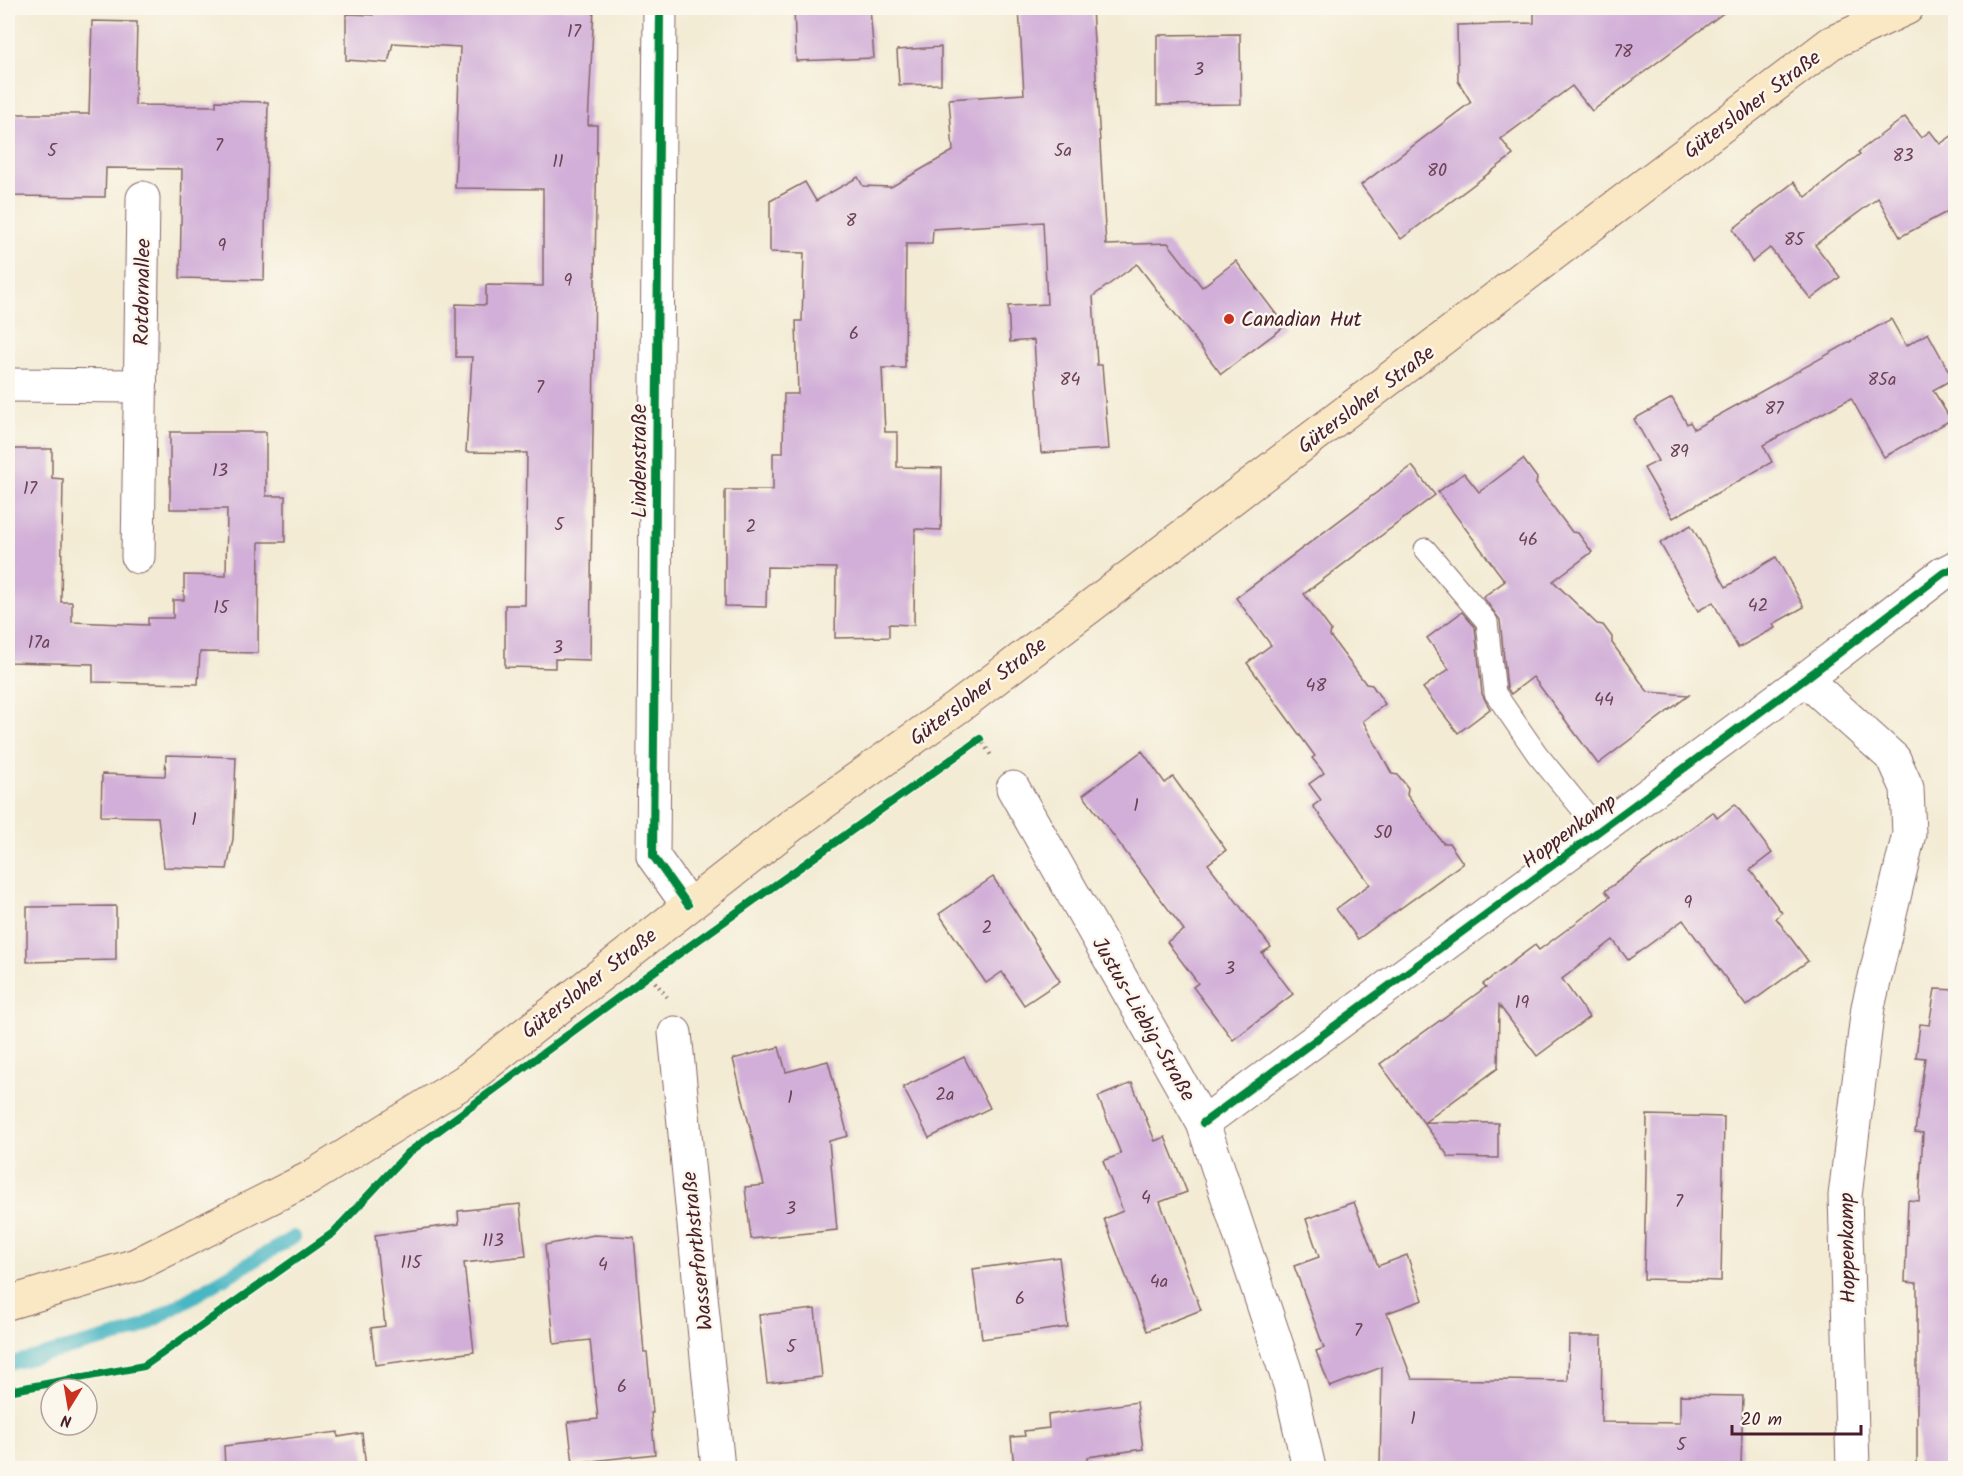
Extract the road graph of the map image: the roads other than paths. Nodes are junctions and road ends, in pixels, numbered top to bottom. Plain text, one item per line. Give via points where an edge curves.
1 (660, 8) edge
2 (1907, 8) edge
3 (143, 198) dead end
4 (8, 384) edge
5 (140, 386) junction
6 (1425, 549) dead end
7 (138, 557) dead end
8 (1956, 567) edge
9 (1805, 679) junction
10 (1012, 788) road end
11 (1600, 831) junction
12 (688, 905) junction
13 (675, 1033) dead end
14 (1203, 1123) junction
15 (8, 1302) edge
16 (718, 1468) edge
17 (1308, 1468) edge
18 (1853, 1468) edge

1 - 12 street, Lindenstraße via 654,856
2 - 12 main road, Gütersloher Straße via 1831,43 958,707 792,825
3 - 5 street, Rotdornallee
4 - 5 street
5 - 7 street, Rotdornallee
6 - 11 lane via 1486,622 1495,693 1537,754
8 - 9 street, Hoppenkamp via 1941,574
9 - 11 street, Hoppenkamp
9 - 18 street, Hoppenkamp via 1894,759 1907,788 1909,834 1868,1007 1845,1196
10 - 14 street, Justus-Liebig-Straße
11 - 14 street, Hoppenkamp
12 - 15 main road, Gütersloher Straße via 465,1081 308,1179 136,1264
13 - 16 street, Wasserforthstraße
14 - 17 street, Justus-Liebig-Straße via 1290,1386

